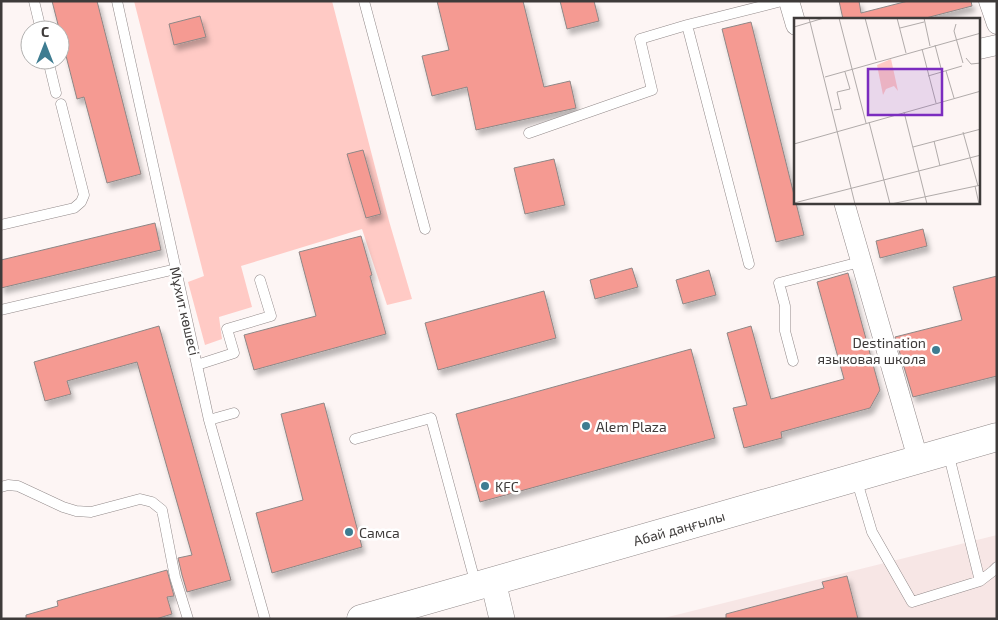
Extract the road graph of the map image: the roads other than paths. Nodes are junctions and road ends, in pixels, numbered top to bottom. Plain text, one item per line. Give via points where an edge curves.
1 (34, 1) edge
2 (117, 1) edge
3 (364, 1) edge
4 (782, 1) edge
5 (789, 1) edge
6 (989, 1) edge
7 (794, 18) edge
8 (39, 20) edge
9 (997, 24) edge
10 (687, 25) junction
11 (997, 45) edge
12 (980, 49) edge
13 (50, 70) edge
14 (56, 93) dead end
15 (61, 104) dead end
16 (529, 133) dead end
17 (845, 204) edge
18 (1, 225) edge
19 (425, 229) dead end
20 (860, 262) junction
21 (749, 264) dead end
22 (176, 269) junction
23 (260, 280) dead end
24 (1, 310) edge
25 (793, 361) dead end
26 (197, 365) junction
27 (234, 413) dead end
28 (209, 420) junction
29 (997, 437) edge
30 (356, 439) dead end
31 (948, 451) junction
32 (918, 459) junction
33 (856, 477) junction
34 (1, 487) edge
35 (997, 567) edge
36 (980, 581) junction
37 (484, 584) junction
38 (188, 619) edge
39 (265, 619) edge
40 (361, 619) edge
41 (502, 619) edge

1 - 8 lane
2 - 22 lane, Мұхит көшесі
3 - 19 lane
4 - 10 lane
5 - 7 street
6 - 9 street
10 - 16 lane via 640,39 652,90
10 - 21 lane
11 - 12 street
13 - 14 lane
15 - 18 lane via 84,194 81,202 74,208
17 - 20 street
20 - 25 lane via 778,283 785,306 785,331
20 - 32 street
22 - 24 lane
22 - 26 lane, Мұхит көшесі
23 - 26 lane via 272,316 227,329 234,353
26 - 28 lane, Мұхит көшесі
27 - 28 lane
28 - 39 lane, Мұхит көшесі
29 - 31 main road, Абай даңғылы
30 - 37 lane via 431,418
31 - 32 main road, Абай даңғылы
31 - 36 lane
32 - 33 main road, Абай даңғылы
33 - 36 lane via 872,532 912,602
33 - 37 main road, Абай даңғылы
34 - 38 lane via 18,486 76,511 91,512 140,499 152,502 162,510 175,577
35 - 36 lane
37 - 40 main road, Абай даңғылы
37 - 41 street

